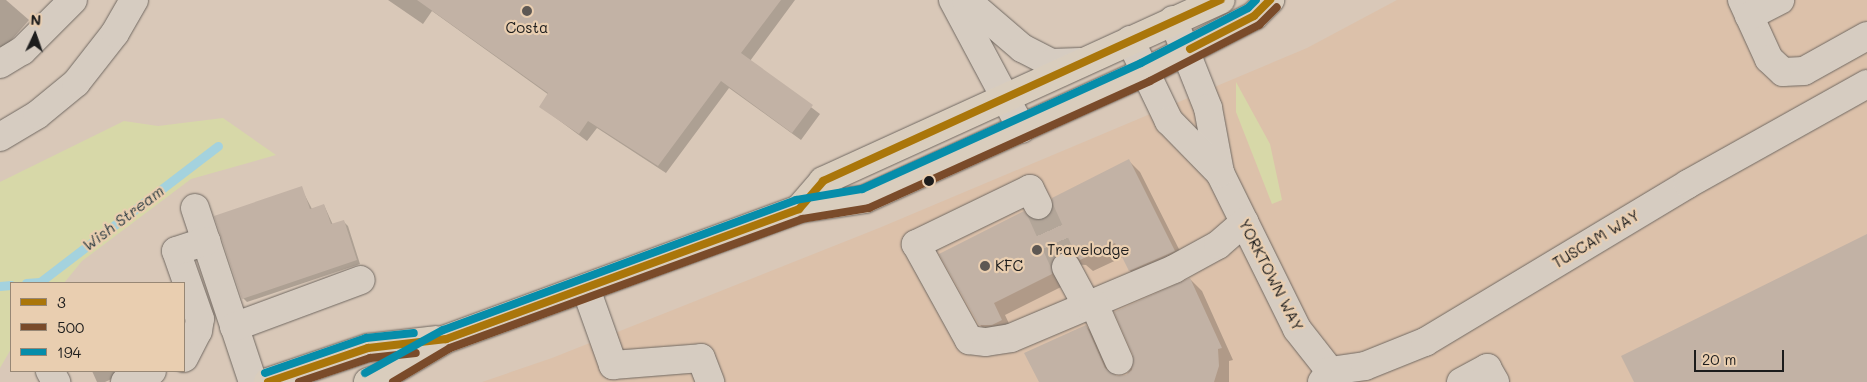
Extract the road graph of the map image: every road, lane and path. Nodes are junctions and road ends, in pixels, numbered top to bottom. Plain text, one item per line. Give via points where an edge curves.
1 (73, 0) edge
2 (134, 0) edge
3 (953, 0) edge
4 (966, 0) edge
5 (1221, 0) edge
6 (1270, 0) edge
7 (1780, 0) edge
8 (1745, 8) edge
9 (1173, 20) junction
10 (1867, 36) edge
11 (1130, 40) junction
12 (1185, 51) junction
13 (1080, 62) junction
14 (0, 64) edge
15 (1145, 72) junction
16 (1867, 84) edge
17 (1003, 98) junction
18 (1022, 129) junction
19 (0, 137) edge
20 (1220, 173) junction
21 (1038, 205) tunnel mouth
22 (196, 208) dead end
23 (799, 209) junction
24 (1244, 222) junction
25 (206, 241) junction
26 (1066, 267) tunnel mouth
27 (361, 280) dead end
28 (586, 289) junction
29 (1090, 303) junction
30 (234, 327) junction
31 (446, 339) junction
32 (185, 356) edge
33 (1119, 361) dead end
34 (150, 372) edge
35 (1326, 377) edge
36 (125, 382) edge
37 (253, 382) edge
38 (268, 382) edge
39 (368, 382) edge
40 (710, 382) edge
41 (1461, 382) edge
42 (1495, 382) edge

1 - 14 street via 22,51
2 - 19 street via 115,33 76,84 36,115
3 - 17 street
4 - 13 street via 1022,48 1052,63
5 - 9 main road
6 - 12 main road via 1254,16
7 - 8 street
8 - 10 street via 1770,59 1783,72 1804,71
9 - 11 main road
9 - 12 street, YORKTOWN WAY
11 - 13 main road
11 - 15 street, YORKTOWN WAY
12 - 15 main road
12 - 20 street, YORKTOWN WAY via 1208,108
13 - 17 main road
15 - 18 main road
15 - 20 street, YORKTOWN WAY via 1169,121
16 - 35 street, TUSCAM WAY via 1688,184 1425,342 1365,366
17 - 18 street
17 - 23 main road via 823,181
18 - 23 main road via 866,199
20 - 24 street, YORKTOWN WAY
21 - 29 street via 1030,189 916,244 969,340 986,342 1011,338
22 - 25 street
23 - 28 main road
24 - 29 street via 1218,245 1193,260
24 - 35 street, YORKTOWN WAY via 1297,329
25 - 30 street
25 - 32 street via 176,251 200,318 198,331
26 - 29 street
27 - 30 street
28 - 31 main road
28 - 40 street via 613,365 700,358
29 - 33 street
30 - 37 street
31 - 38 main road via 368,348
31 - 39 main road
34 - 36 street
41 - 42 street via 1488,368

